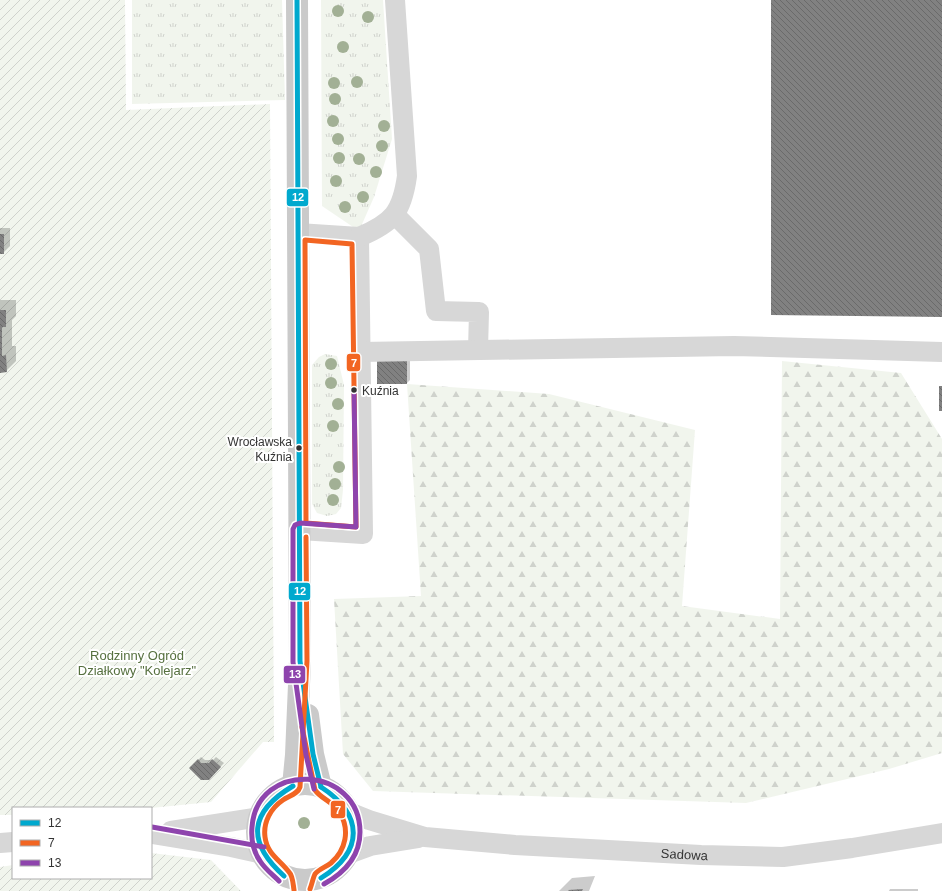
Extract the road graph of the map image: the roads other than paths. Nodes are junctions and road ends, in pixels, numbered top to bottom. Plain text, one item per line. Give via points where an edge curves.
1 (297, 0) edge
2 (395, 0) edge
3 (396, 215) junction
4 (298, 233) junction
5 (359, 237) junction
6 (478, 350) junction
7 (361, 352) junction
8 (942, 352) edge
9 (300, 530) junction
10 (300, 661) junction
11 (293, 786) junction
12 (321, 787) junction
13 (349, 812) junction
14 (260, 817) junction
15 (942, 833) edge
16 (152, 834) edge
17 (152, 834) edge
18 (425, 837) junction
19 (12, 842) edge
20 (0, 843) edge
21 (263, 854) junction
22 (348, 854) junction
23 (286, 883) edge
24 (319, 884) edge

1 - 4 main road
2 - 3 street via 407,176 404,196
3 - 5 street via 373,232
3 - 6 street via 429,249 436,311 479,312
4 - 5 street
4 - 9 main road
5 - 7 street
6 - 7 street
6 - 8 street via 734,346
7 - 9 street via 363,534
9 - 10 main road
10 - 11 main road
10 - 12 main road via 313,754
11 - 12 main road
11 - 14 main road via 278,793 267,804
12 - 13 main road via 332,793
13 - 18 street, Sadowa
13 - 22 main road via 353,840
14 - 16 street
14 - 21 main road via 258,843
15 - 18 street, Sadowa via 777,857 522,845
17 - 21 street
18 - 22 street, Sadowa via 370,846
19 - 20 street
21 - 23 main road
22 - 24 main road
23 - 24 main road via 296,879

